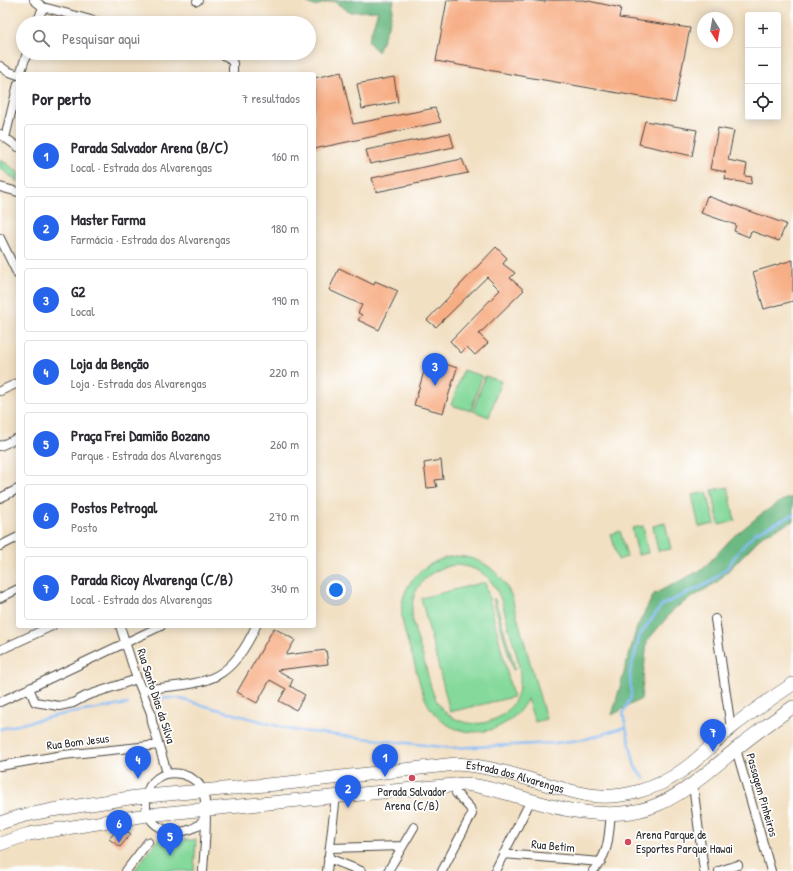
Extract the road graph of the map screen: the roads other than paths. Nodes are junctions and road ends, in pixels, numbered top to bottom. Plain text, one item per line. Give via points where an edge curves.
1 (34, 0) edge
2 (43, 8) junction
3 (40, 16) edge
4 (74, 16) edge
5 (24, 60) edge
6 (230, 60) edge
7 (0, 66) edge
8 (20, 72) edge
9 (234, 72) edge
10 (16, 73) edge
11 (16, 90) edge
12 (2, 136) edge
13 (16, 146) edge
14 (0, 187) edge
15 (16, 191) edge
16 (0, 238) edge
17 (16, 271) edge
18 (16, 384) edge
19 (0, 391) edge
20 (16, 439) edge
21 (0, 446) edge
22 (16, 490) edge
23 (0, 498) edge
24 (16, 538) edge
25 (0, 546) edge
26 (16, 590) edge
27 (0, 598) edge
28 (716, 619) dead end
29 (48, 628) edge
30 (121, 628) edge
31 (157, 628) edge
32 (255, 628) edge
33 (126, 643) junction
34 (0, 650) edge
35 (137, 679) junction
36 (793, 684) edge
37 (29, 688) junction
38 (143, 693) junction
39 (0, 702) edge
40 (793, 707) edge
41 (731, 728) junction
42 (159, 746) junction
43 (736, 749) junction
44 (0, 766) edge
45 (167, 773) junction
46 (352, 775) junction
47 (693, 785) junction
48 (203, 790) junction
49 (456, 793) dead end
50 (146, 796) junction
51 (336, 796) junction
52 (531, 800) junction
53 (205, 813) junction
54 (611, 814) junction
55 (147, 815) junction
56 (0, 823) edge
57 (414, 827) dead end
58 (191, 830) junction
59 (204, 838) junction
60 (148, 842) dead end
61 (0, 844) edge
62 (402, 846) junction
63 (330, 848) junction
64 (503, 854) junction
65 (328, 858) junction
66 (601, 862) junction
67 (738, 865) dead end
68 (126, 871) edge
69 (204, 871) edge
70 (327, 871) edge
71 (361, 871) edge
72 (388, 871) edge
73 (442, 871) edge
74 (495, 871) edge
75 (593, 871) edge
76 (704, 871) edge
77 (719, 871) edge
78 (770, 871) edge

1 - 2 street
2 - 3 street
2 - 4 street
5 - 8 street
6 - 9 street
7 - 10 street via 6,71
11 - 12 street
12 - 13 street
14 - 15 street
16 - 17 street
18 - 19 street
20 - 21 street
22 - 23 street
24 - 25 street
26 - 27 street
28 - 41 street
29 - 34 street
30 - 33 street, Rua Santo Dias da Silva
31 - 33 street
32 - 38 street via 238,659 218,676 205,681
33 - 35 street, Rua Santo Dias da Silva
33 - 37 street
35 - 37 street via 59,706 35,702
35 - 38 street, Rua Santo Dias da Silva
36 - 41 main road, Estrada dos Alvarengas
37 - 39 street
38 - 42 street, Rua Santo Dias da Silva
40 - 43 main road, Estrada dos Alvarengas
41 - 46 main road, Estrada dos Alvarengas via 670,779 632,793 611,796 590,795 552,787 470,765 436,765
42 - 44 street, Rua Bom Jesus via 63,755
42 - 45 street, Rua Santo Dias da Silva
43 - 47 main road, Estrada dos Alvarengas
43 - 78 street, Passagem Pinheiros
45 - 48 street via 177,773 190,778
45 - 50 street via 153,781
46 - 48 main road, Estrada dos Alvarengas
46 - 51 main road
47 - 54 main road, Estrada dos Alvarengas via 678,796 660,804
47 - 76 street
48 - 50 main road, Estrada dos Alvarengas
48 - 53 street
49 - 73 street via 470,808 472,814
50 - 55 street
50 - 56 main road, Estrada dos Alvarengas via 52,810
51 - 52 main road, Estrada dos Alvarengas via 464,784 496,789
51 - 53 main road, Estrada dos Alvarengas
51 - 63 street
52 - 54 main road, Estrada dos Alvarengas via 568,810
52 - 64 street
53 - 55 main road, Estrada dos Alvarengas
53 - 58 street via 199,826
53 - 59 street
54 - 66 street via 607,850
55 - 58 street via 153,824 163,829
55 - 61 main road, Estrada dos Alvarengas via 29,834
57 - 62 street
58 - 59 street via 200,833
59 - 69 street
60 - 68 street
62 - 63 street
62 - 72 street
63 - 65 street
64 - 66 street, Rua Betim
64 - 74 street
65 - 70 street
65 - 71 street
66 - 75 street
67 - 77 street

